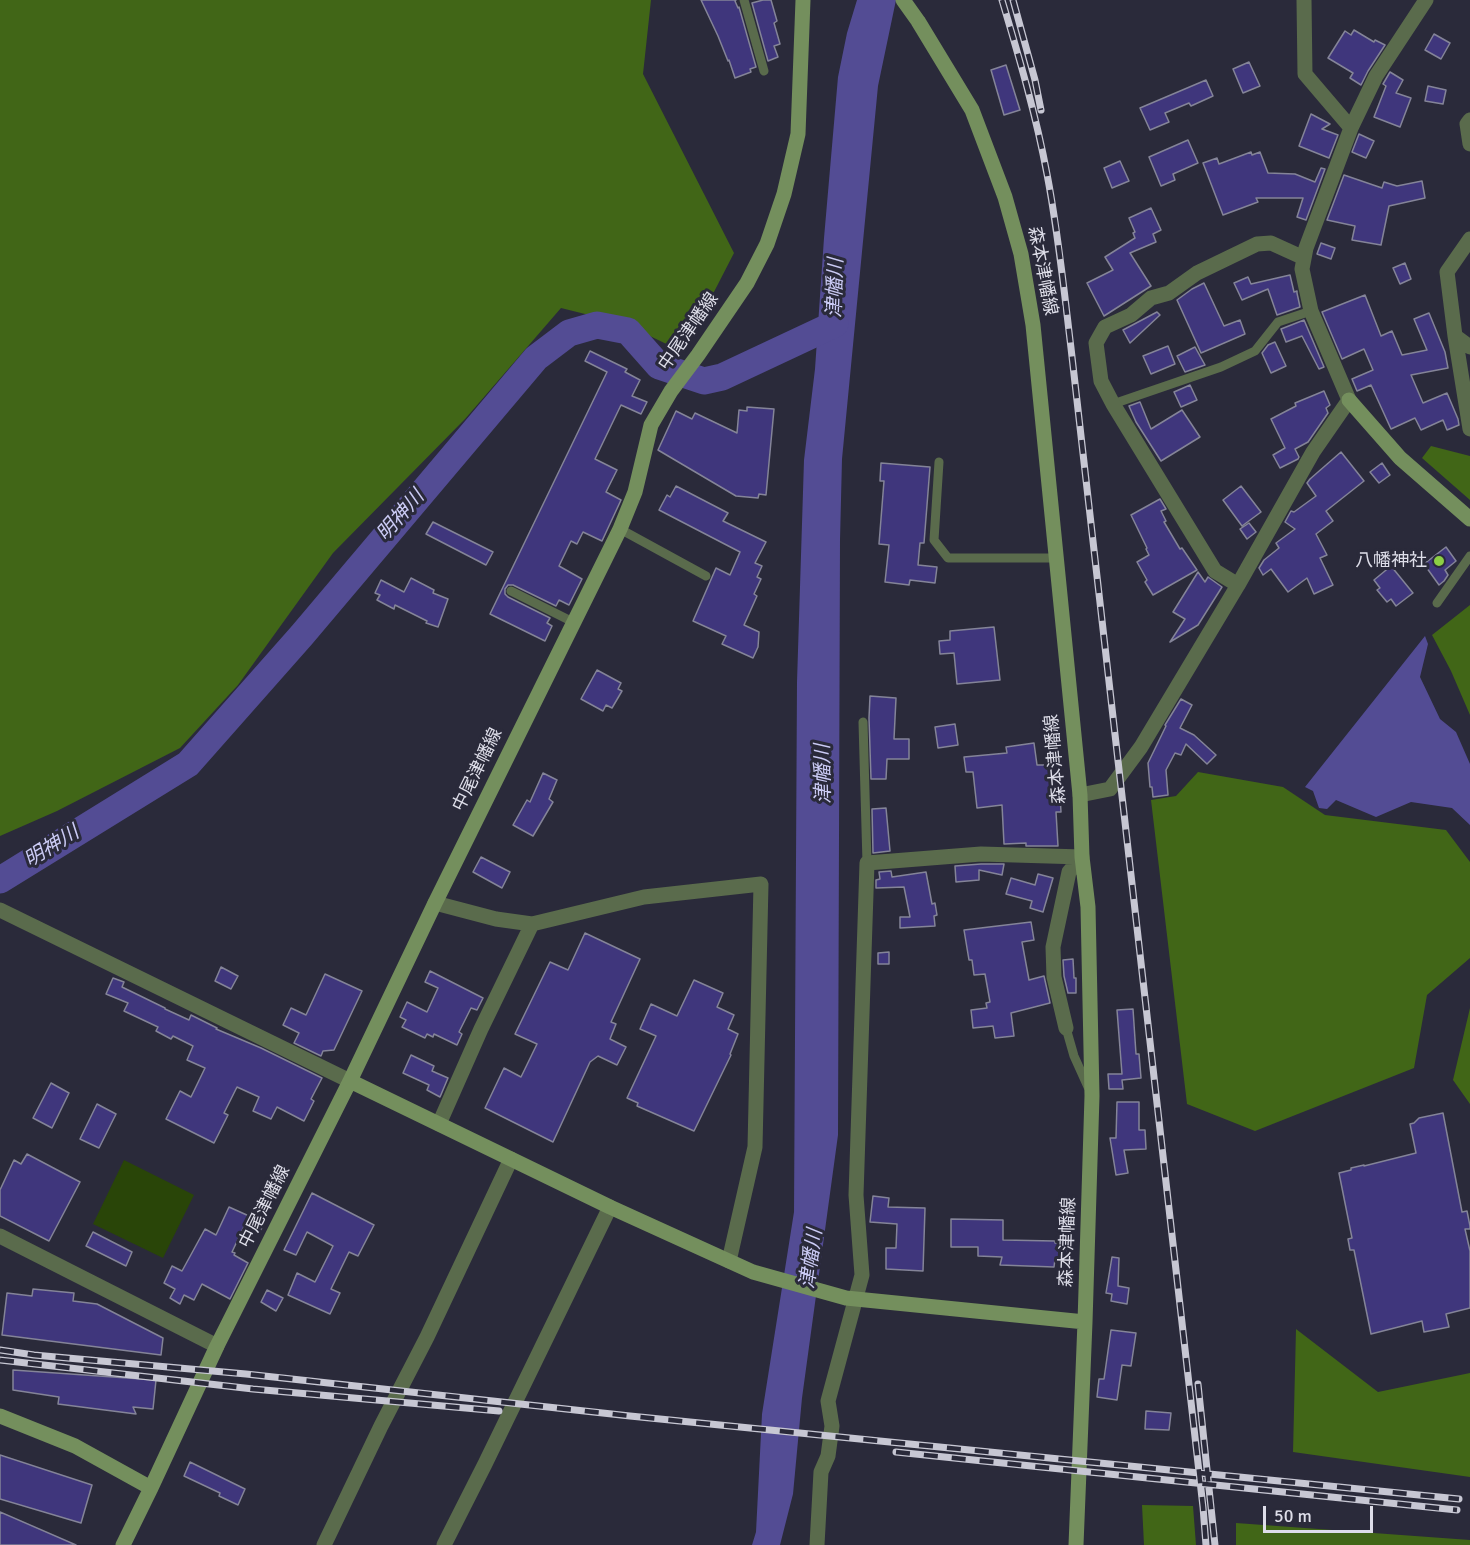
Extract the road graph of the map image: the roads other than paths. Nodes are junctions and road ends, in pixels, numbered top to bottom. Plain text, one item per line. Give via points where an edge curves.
1 (744, 0) edge
2 (803, 0) edge
3 (903, 0) edge
4 (1304, 0) edge
5 (1426, 0) edge
6 (764, 71) dead end
7 (1470, 120) edge
8 (1351, 128) junction
9 (1470, 144) edge
10 (1467, 249) edge
11 (1304, 258) junction
12 (1311, 311) junction
13 (1455, 336) junction
14 (1470, 346) edge
15 (1349, 400) junction
16 (1113, 404) junction
17 (1470, 429) edge
18 (939, 462) dead end
19 (1470, 519) edge
20 (620, 529) junction
21 (1470, 556) edge
22 (1056, 558) junction
23 (706, 576) dead end
24 (1238, 585) junction
25 (511, 591) dead end
26 (1437, 603) dead end
27 (573, 622) junction
28 (863, 722) dead end
29 (1080, 795) junction
30 (1082, 857) junction
31 (867, 863) junction
32 (435, 903) junction
33 (0, 910) edge
34 (532, 924) junction
35 (1066, 1028) joint
36 (350, 1081) junction
37 (1092, 1096) junction
38 (439, 1124) junction
39 (511, 1159) junction
40 (610, 1207) junction
41 (0, 1236) edge
42 (729, 1261) junction
43 (851, 1299) junction
44 (1085, 1322) junction
45 (217, 1346) junction
46 (0, 1416) edge
47 (151, 1488) junction
48 (123, 1545) edge
49 (324, 1545) edge
50 (444, 1545) edge
51 (817, 1545) edge
52 (1076, 1545) edge

1 - 6 lane
2 - 20 main road, 中尾津幡線 via 798,134 767,244 747,283 651,425 635,492
3 - 22 main road, 森本津幡線 via 972,110 1005,197 1021,254 1033,326
4 - 8 street via 1305,74
5 - 8 street via 1376,76
7 - 9 street
8 - 11 street
10 - 13 street via 1448,272
11 - 12 street via 1302,269
11 - 16 street via 1271,243 1257,244 1197,273 1169,293 1151,298 1131,315 1104,327 1096,343 1101,381
12 - 15 street
12 - 16 lane via 1278,322 1255,351 1221,367
13 - 14 street
13 - 17 street
15 - 19 main road via 1400,458
15 - 24 street via 1313,452
16 - 24 street via 1215,571
18 - 22 lane via 934,540 948,558
20 - 23 lane
20 - 27 main road, 中尾津幡線
21 - 26 lane
22 - 29 main road, 森本津幡線
24 - 29 street via 1120,776 1110,789
25 - 27 lane
27 - 32 main road, 中尾津幡線
28 - 31 lane
29 - 30 main road, 森本津幡線
30 - 31 street via 981,854
30 - 35 street via 1069,872 1053,947 1054,977
30 - 37 main road, 森本津幡線 via 1088,907
31 - 43 street via 856,1195 862,1275
32 - 34 street
32 - 36 main road, 中尾津幡線
33 - 36 street
34 - 38 street
34 - 42 street via 644,897 761,884 755,1147
35 - 37 lane
36 - 38 main road
36 - 45 main road, 中尾津幡線
37 - 44 main road, 森本津幡線
38 - 39 main road
39 - 40 main road
39 - 49 street
40 - 42 main road
40 - 50 street
41 - 45 street
42 - 43 main road via 753,1272
43 - 44 main road
43 - 51 street via 828,1401 832,1426 828,1456 821,1472
44 - 52 main road, 森本津幡線
45 - 47 main road, 中尾津幡線
46 - 47 main road via 75,1446
47 - 48 main road, 中尾津幡線

